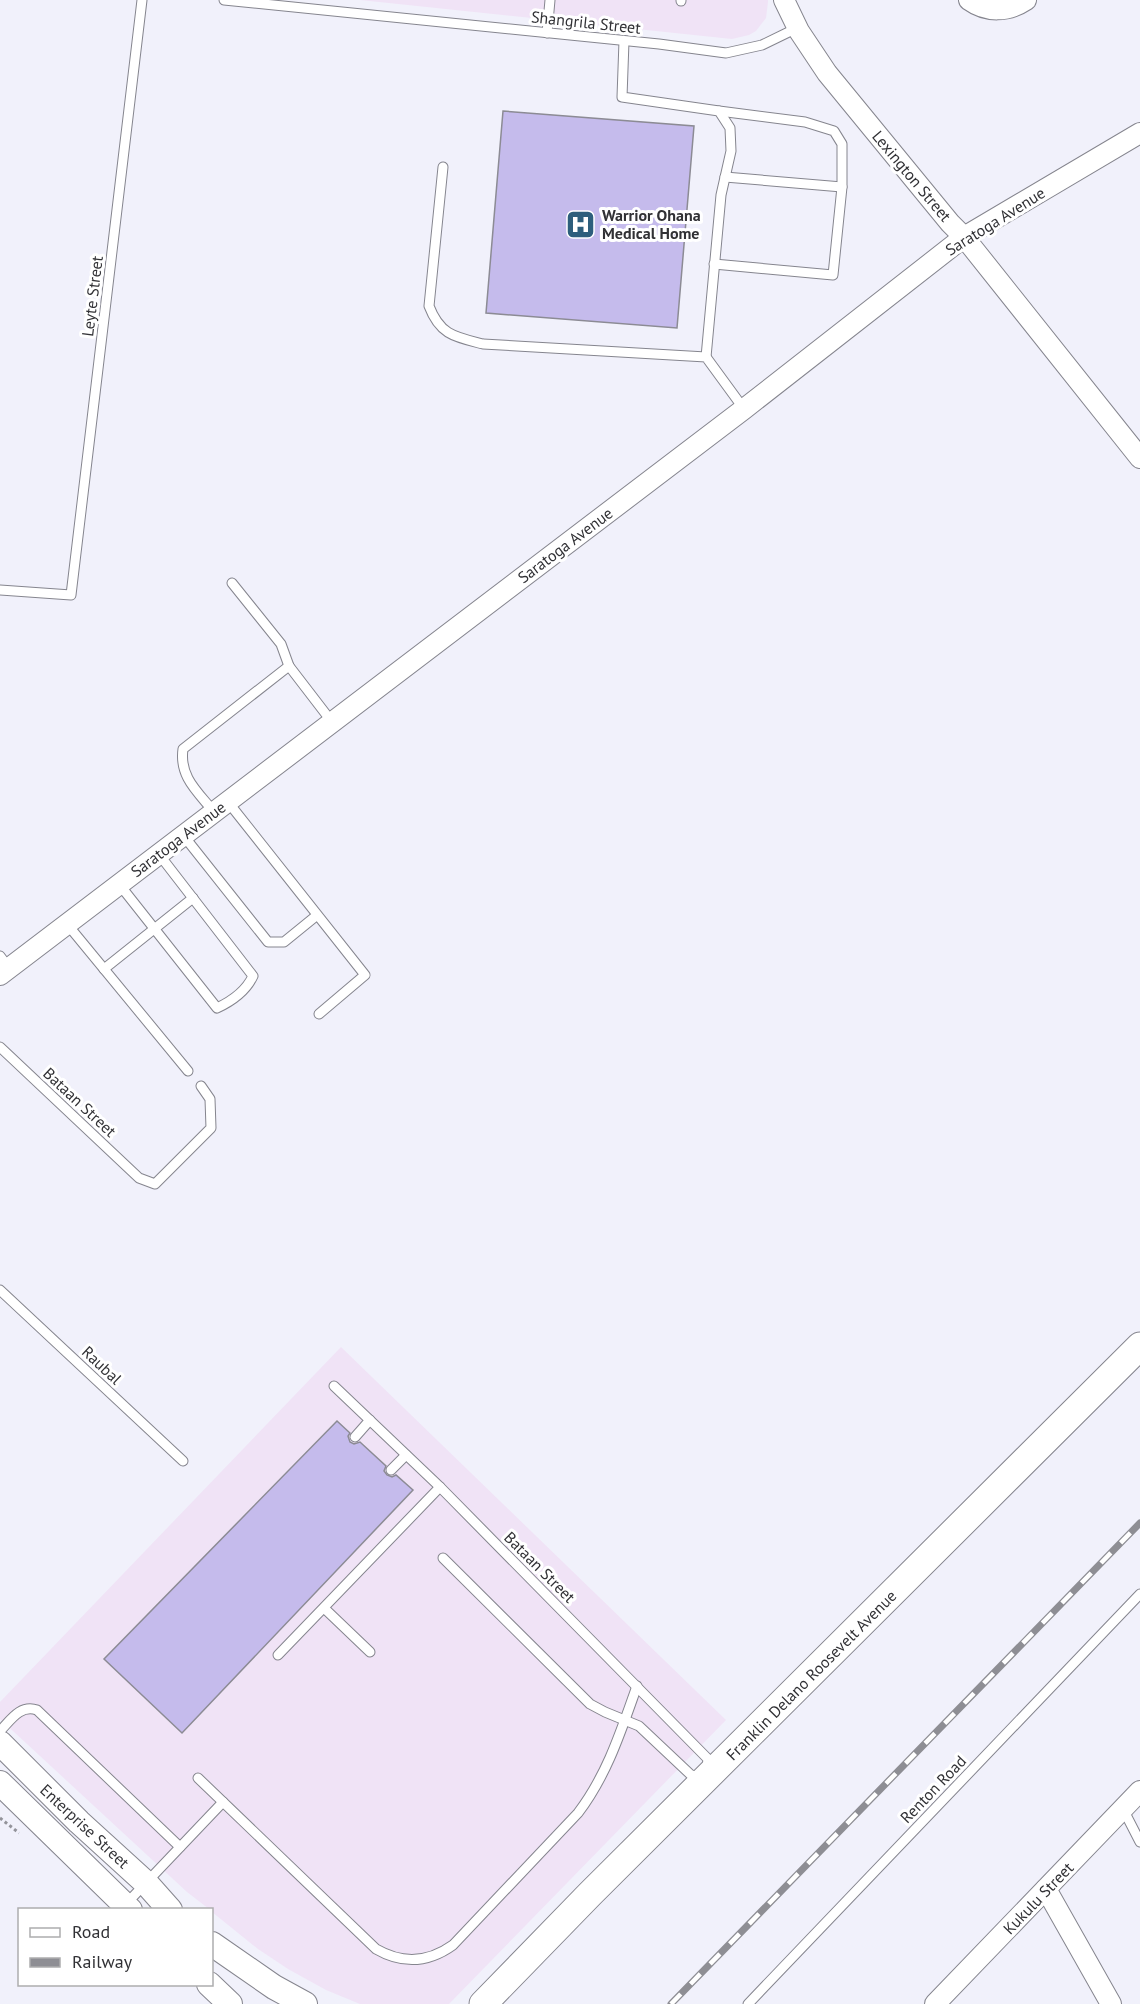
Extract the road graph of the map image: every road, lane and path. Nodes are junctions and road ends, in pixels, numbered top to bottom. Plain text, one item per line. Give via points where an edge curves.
1 (142, 0) edge
2 (224, 0) edge
3 (550, 0) edge
4 (784, 0) edge
5 (969, 0) edge
6 (1026, 0) edge
7 (288, 3) edge
8 (797, 28) junction
9 (547, 33) junction
10 (624, 41) junction
11 (719, 111) junction
12 (1140, 133) edge
13 (443, 167) dead end
14 (725, 177) junction
15 (842, 187) junction
16 (964, 237) junction
17 (714, 264) junction
18 (706, 357) junction
19 (744, 409) junction
20 (1140, 458) edge
21 (232, 584) dead end
22 (0, 590) edge
23 (288, 666) junction
24 (332, 722) junction
25 (221, 807) junction
26 (183, 835) junction
27 (158, 853) junction
28 (119, 884) junction
29 (193, 898) junction
30 (316, 916) junction
31 (67, 924) junction
32 (154, 930) junction
33 (3, 966) edge
34 (104, 969) junction
35 (320, 1014) dead end
36 (0, 1047) edge
37 (188, 1071) dead end
38 (201, 1086) dead end
39 (0, 1290) edge
40 (1140, 1346) edge
41 (334, 1386) dead end
42 (370, 1420) junction
43 (355, 1437) dead end
44 (406, 1455) junction
45 (183, 1461) dead end
46 (391, 1470) dead end
47 (440, 1487) junction
48 (443, 1558) dead end
49 (1140, 1594) edge
50 (324, 1608) junction
51 (370, 1652) dead end
52 (278, 1655) dead end
53 (637, 1686) junction
54 (625, 1719) junction
55 (0, 1731) edge
56 (0, 1743) edge
57 (198, 1778) dead end
58 (706, 1779) junction
59 (0, 1783) edge
60 (1140, 1791) edge
61 (223, 1802) junction
62 (1122, 1809) junction
63 (0, 1818) edge
64 (19, 1833) dead end
65 (1140, 1842) edge
66 (180, 1847) junction
67 (146, 1883) junction
68 (1046, 1889) junction
69 (128, 1907) edge
70 (169, 1908) edge
71 (213, 1945) edge
72 (305, 2004) edge
73 (483, 2004) edge
74 (748, 2004) edge
75 (935, 2004) edge
76 (1111, 2004) edge

1 - 22 lane, Leyte Street via 71,595
2 - 7 lane, Shangrila Street
3 - 9 lane
4 - 8 street, Lexington Street
5 - 6 street via 999,10
7 - 9 lane, Shangrila Street
8 - 10 lane, Shangrila Street via 762,45 726,53
8 - 16 street, Lexington Street via 842,93
9 - 10 lane, Shangrila Street
10 - 11 lane via 622,97
11 - 14 lane via 730,128 731,152
11 - 15 lane via 804,122 834,131 842,144
12 - 16 street, Saratoga Avenue
13 - 18 lane via 429,306 435,322 454,337 483,344
14 - 15 lane
14 - 17 lane
15 - 17 lane via 833,275
16 - 19 street, Saratoga Avenue
16 - 20 street, Lexington Street
17 - 18 lane
18 - 19 lane
19 - 24 street, Saratoga Avenue
21 - 23 lane via 281,644
23 - 24 lane
23 - 25 lane via 183,749 181,759 186,778
24 - 25 street, Saratoga Avenue
25 - 26 street, Saratoga Avenue
25 - 30 lane
26 - 27 street, Saratoga Avenue
26 - 30 lane via 268,942 284,942
27 - 28 street, Saratoga Avenue
27 - 29 lane
28 - 31 street, Saratoga Avenue
28 - 32 lane
29 - 32 lane
29 - 32 lane via 253,976 229,1002 217,1008
30 - 35 lane via 365,975
31 - 33 street, Saratoga Avenue
31 - 34 lane
32 - 34 lane
34 - 37 lane
36 - 38 lane, Bataan Street via 139,1178 155,1184 211,1128 210,1099
39 - 45 lane, Raubal
40 - 58 main road, Franklin Delano Roosevelt Avenue
41 - 42 lane, Bataan Street
42 - 43 lane
42 - 44 lane, Bataan Street
44 - 46 lane
44 - 47 lane, Bataan Street
47 - 50 lane
47 - 53 lane, Bataan Street
48 - 54 lane via 590,1704
49 - 74 lane, Renton Road
50 - 51 lane
50 - 52 lane
53 - 54 lane
53 - 58 lane, Bataan Street via 708,1759
54 - 58 lane via 645,1731 691,1775
54 - 61 lane via 601,1779 578,1813 453,1945 426,1959 395,1958 376,1949
55 - 66 lane via 21,1710 37,1710
56 - 67 street, Enterprise Street
57 - 61 lane
58 - 73 main road, Franklin Delano Roosevelt Avenue
59 - 69 street, Enterprise Street
60 - 62 street, Kukulu Street
61 - 66 lane
62 - 65 lane
62 - 68 street, Kukulu Street
63 - 64 path
66 - 67 lane
67 - 69 lane
67 - 70 street, Enterprise Street
68 - 75 street, Kukulu Street
68 - 76 street
71 - 72 street

